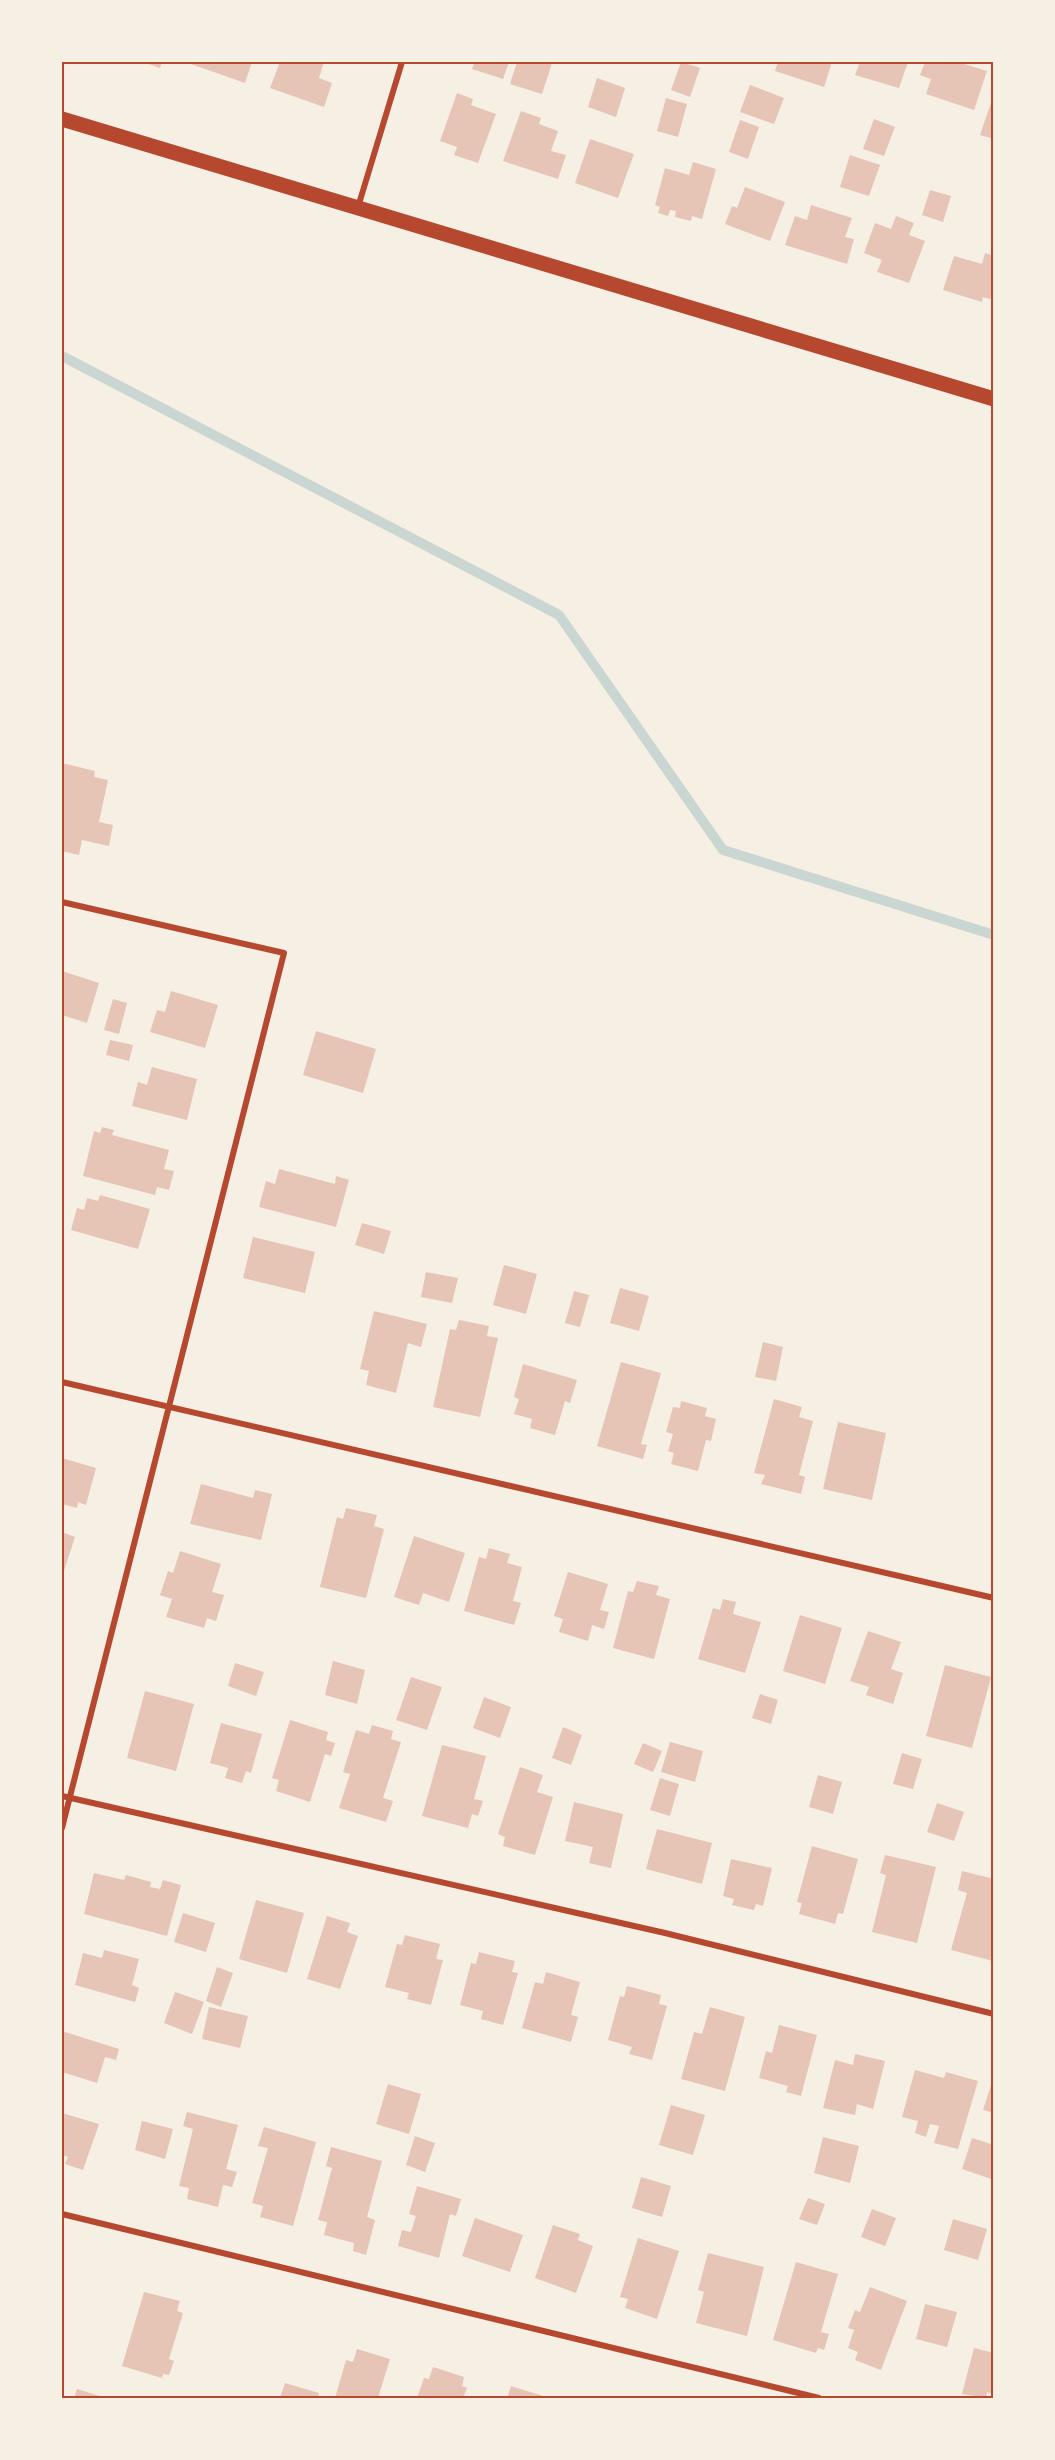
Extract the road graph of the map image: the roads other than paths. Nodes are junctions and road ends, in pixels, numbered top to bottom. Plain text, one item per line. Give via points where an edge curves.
1 (402, 62) edge
2 (62, 119) edge
3 (358, 208) junction
4 (993, 399) edge
5 (62, 902) edge
6 (62, 1382) edge
7 (168, 1408) junction
8 (993, 1598) edge
9 (62, 1796) edge
10 (69, 1798) junction
11 (62, 1828) edge
12 (993, 2014) edge
13 (62, 2214) edge
14 (819, 2398) edge

1 - 3 street
2 - 3 main road
3 - 4 main road
5 - 7 street via 284,953
6 - 7 street
7 - 8 street
7 - 10 street
9 - 10 street
10 - 11 street
10 - 12 street via 665,1933
13 - 14 street

